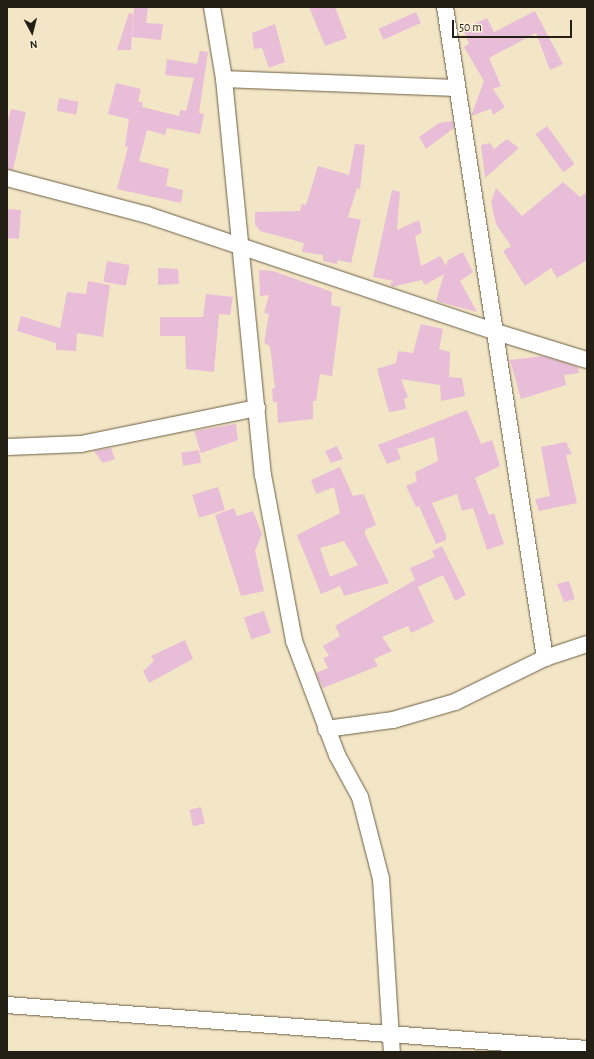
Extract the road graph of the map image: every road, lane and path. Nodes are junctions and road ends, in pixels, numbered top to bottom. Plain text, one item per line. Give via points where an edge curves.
1 (212, 7) edge
2 (445, 7) edge
3 (224, 78) junction
4 (455, 88) junction
5 (7, 178) edge
6 (240, 245) junction
7 (496, 332) junction
8 (587, 360) edge
9 (257, 408) junction
10 (7, 447) edge
11 (587, 644) edge
12 (545, 658) junction
13 (326, 729) junction
14 (7, 1005) edge
15 (390, 1035) junction
16 (587, 1049) edge
17 (392, 1052) edge

1 - 3 street
2 - 4 street
3 - 4 street
3 - 6 street
4 - 7 street
5 - 6 street via 147,214
6 - 7 street
6 - 9 street
7 - 8 street
7 - 12 street
9 - 10 street via 81,444
9 - 13 street via 263,475 294,641
11 - 12 street
12 - 13 street via 455,702 393,720
13 - 15 street via 360,797 381,879
14 - 15 street
15 - 16 street
15 - 17 street

